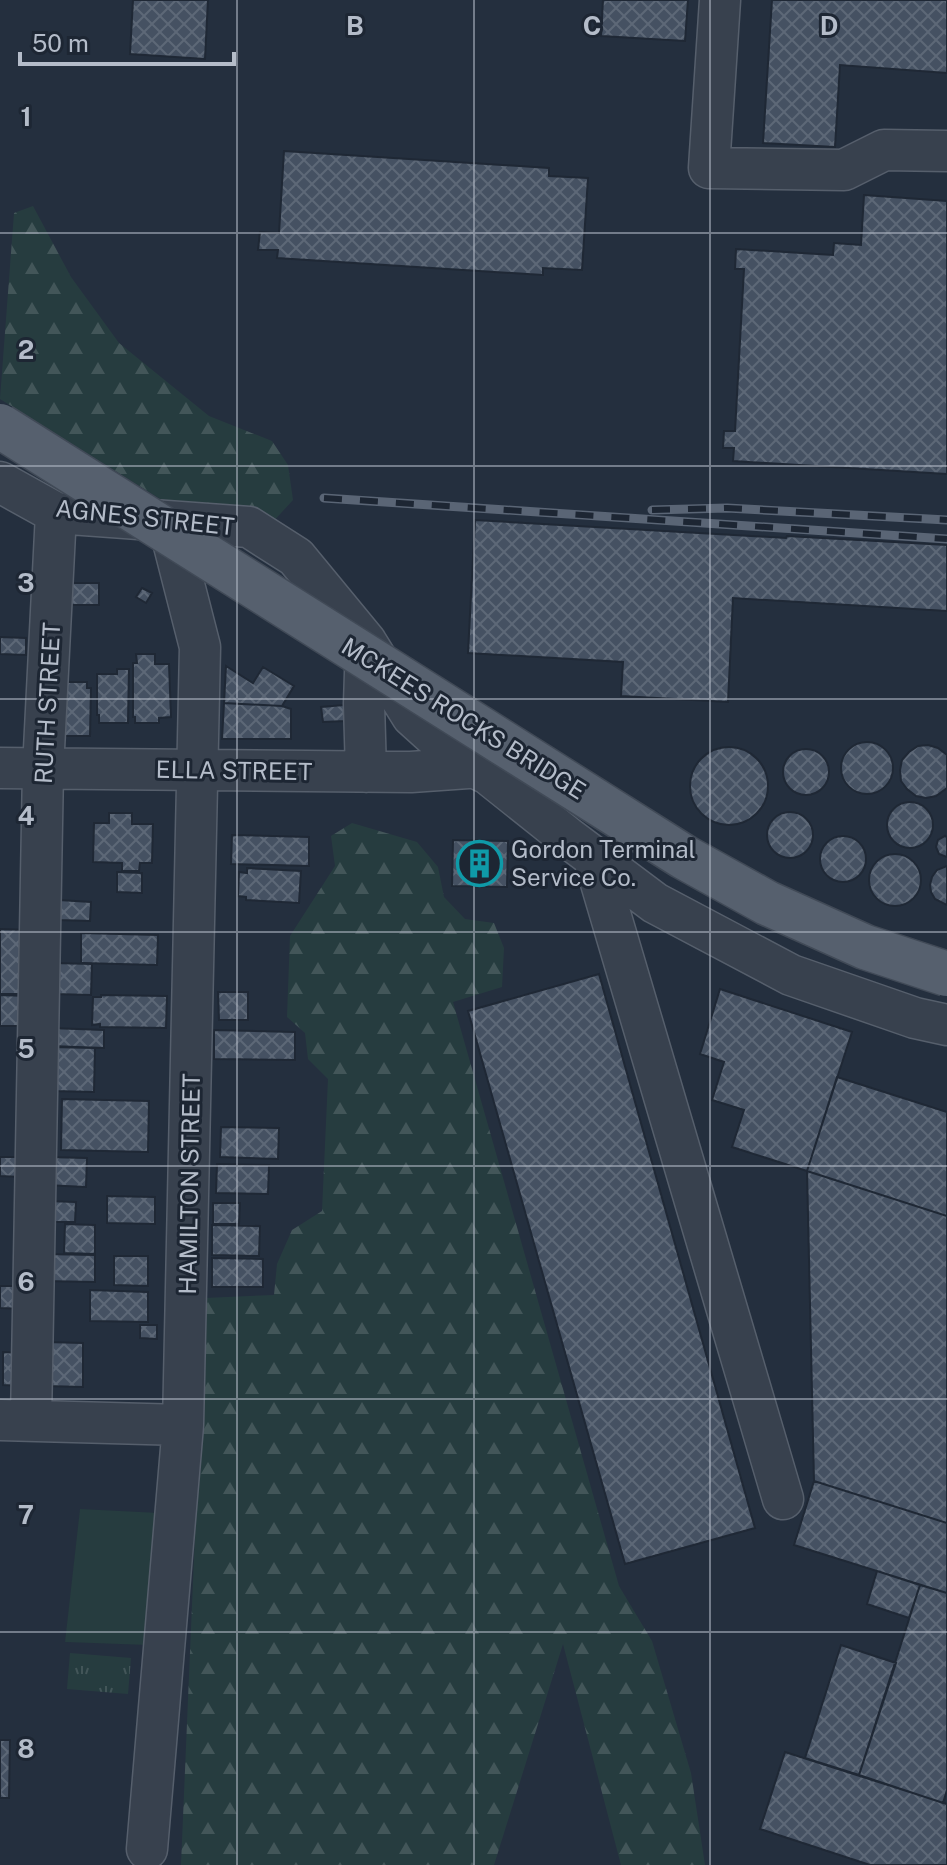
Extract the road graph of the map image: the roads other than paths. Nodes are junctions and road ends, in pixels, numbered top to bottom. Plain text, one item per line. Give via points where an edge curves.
1 (720, 0) edge
2 (947, 151) edge
3 (0, 426) edge
4 (0, 482) edge
5 (56, 513) junction
6 (168, 522) junction
7 (366, 642) junction
8 (364, 704) junction
9 (0, 768) edge
10 (472, 768) junction
11 (43, 769) junction
12 (197, 770) junction
13 (366, 772) junction
14 (411, 772) junction
15 (593, 856) junction
16 (947, 974) edge
17 (947, 1025) edge
18 (15, 1421) edge
19 (183, 1425) junction
20 (783, 1499) dead end
21 (147, 1849) dead end

1 - 2 street via 709,168 844,170 884,150
3 - 16 main road, MCKEES ROCKS BRIDGE, bridge via 684,857 851,941
4 - 5 street, AGNES STREET
5 - 6 street, AGNES STREET
5 - 11 street, RUTH STREET
6 - 7 street, AGNES STREET via 249,527 296,557
6 - 12 street, HAMILTON STREET via 200,647
7 - 8 street
7 - 10 street, AGNES STREET via 412,716
8 - 13 street
8 - 14 street
9 - 11 street, ELLA STREET
10 - 14 street, ELLA STREET
10 - 15 street, AGNES STREET via 509,789
11 - 12 street, ELLA STREET
11 - 18 street, RUTH STREET
12 - 13 street, ELLA STREET
12 - 19 street, HAMILTON STREET
13 - 14 street, ELLA STREET
15 - 17 street, AGNES STREET via 655,903 791,975
15 - 20 street
18 - 19 street
19 - 21 street, HAMILTON STREET

